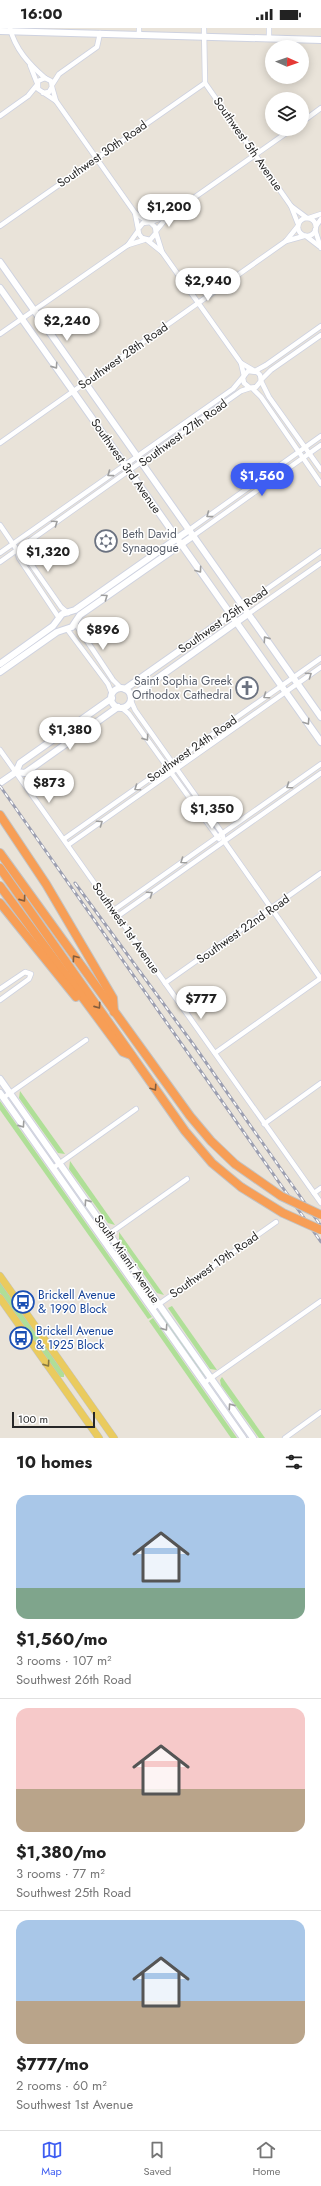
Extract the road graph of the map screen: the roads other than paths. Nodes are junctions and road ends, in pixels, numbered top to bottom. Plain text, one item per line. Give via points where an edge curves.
1 (204, 28) edge
2 (269, 28) edge
3 (10, 29) edge
4 (73, 30) edge
5 (0, 31) edge
6 (139, 31) edge
7 (100, 33) junction
8 (204, 36) junction
9 (268, 38) junction
10 (321, 40) edge
11 (30, 65) junction
12 (59, 74) junction
13 (46, 78) junction
14 (205, 83) junction
15 (37, 84) junction
16 (52, 86) junction
17 (42, 92) junction
18 (28, 96) junction
19 (56, 102) junction
20 (321, 108) edge
21 (0, 116) edge
22 (309, 117) edge
23 (282, 136) edge
24 (256, 155) junction
25 (96, 159) junction
26 (291, 206) junction
27 (135, 213) junction
28 (321, 214) edge
29 (168, 216) junction
30 (308, 218) junction
31 (321, 219) edge
32 (149, 222) junction
33 (298, 225) junction
34 (0, 226) edge
35 (315, 228) junction
36 (138, 230) junction
37 (156, 232) junction
38 (305, 236) junction
39 (146, 240) junction
40 (286, 241) junction
41 (128, 245) junction
42 (321, 247) edge
43 (162, 252) junction
44 (0, 262) edge
45 (0, 288) edge
46 (199, 303) junction
47 (34, 311) junction
48 (22, 319) junction
49 (321, 326) edge
50 (0, 334) edge
51 (321, 335) edge
52 (241, 363) junction
53 (254, 371) junction
54 (244, 377) junction
55 (261, 381) junction
56 (85, 383) junction
57 (251, 388) junction
58 (73, 391) junction
59 (321, 436) edge
60 (0, 443) edge
61 (321, 445) edge
62 (305, 447) junction
63 (298, 452) junction
64 (310, 454) junction
65 (136, 456) junction
66 (303, 458) junction
67 (142, 463) junction
68 (124, 464) junction
69 (321, 470) edge
70 (129, 471) junction
71 (321, 484) edge
72 (0, 525) edge
73 (189, 530) junction
74 (193, 536) junction
75 (176, 538) junction
76 (13, 544) junction
77 (181, 544) junction
78 (17, 550) junction
79 (321, 551) edge
80 (0, 553) edge
81 (0, 562) edge
82 (321, 563) edge
83 (243, 606) junction
84 (68, 613) junction
85 (248, 614) junction
86 (231, 615) junction
87 (59, 619) junction
88 (75, 622) junction
89 (236, 623) junction
90 (66, 629) junction
91 (321, 658) edge
92 (0, 664) edge
93 (321, 667) edge
94 (0, 672) edge
95 (294, 678) junction
96 (298, 683) junction
97 (282, 686) junction
98 (123, 688) junction
99 (286, 692) junction
100 (112, 696) junction
101 (131, 699) junction
102 (120, 707) junction
103 (321, 717) edge
104 (321, 742) edge
105 (0, 750) edge
106 (172, 763) junction
107 (321, 764) edge
108 (166, 767) junction
109 (176, 769) junction
110 (16, 772) junction
111 (171, 773) junction
112 (321, 773) edge
113 (0, 783) edge
114 (0, 815) edge
115 (222, 833) junction
116 (216, 837) junction
117 (64, 839) junction
118 (224, 841) junction
119 (68, 845) junction
120 (0, 853) edge
121 (0, 868) edge
122 (321, 874) edge
123 (0, 886) edge
124 (0, 903) edge
125 (272, 909) junction
126 (114, 910) junction
127 (118, 916) junction
128 (321, 979) edge
129 (165, 983) junction
130 (0, 989) edge
131 (0, 1000) edge
132 (114, 1013) junction
133 (99, 1020) junction
134 (86, 1040) dead end
135 (215, 1053) junction
136 (133, 1056) junction
137 (0, 1079) edge
138 (321, 1084) edge
139 (10, 1093) junction
140 (2, 1096) edge
141 (136, 1109) dead end
142 (264, 1124) junction
143 (60, 1164) junction
144 (53, 1168) junction
145 (187, 1179) dead end
146 (321, 1188) edge
147 (314, 1194) junction
148 (321, 1203) edge
149 (321, 1214) edge
150 (276, 1222) dead end
151 (321, 1230) edge
152 (109, 1234) junction
153 (102, 1239) junction
154 (0, 1276) edge
155 (0, 1300) edge
156 (321, 1301) edge
157 (158, 1303) junction
158 (152, 1308) junction
159 (70, 1375) junction
160 (211, 1378) junction
161 (60, 1383) junction
162 (204, 1383) junction
163 (88, 1401) junction
164 (78, 1408) junction
165 (321, 1412) edge
166 (98, 1438) edge
167 (114, 1438) edge
168 (243, 1438) edge
169 (253, 1438) edge
170 (285, 1438) edge

1 - 8 street
2 - 9 street
3 - 4 main road
3 - 5 main road
3 - 11 street via 16,44
4 - 7 main road
6 - 7 main road
6 - 8 main road
7 - 12 street via 97,47
8 - 9 main road
8 - 14 street
9 - 10 main road
11 - 13 street
11 - 15 street
12 - 13 street
12 - 16 street
13 - 15 street via 40,79
13 - 16 street
14 - 24 street, Southwest 5th Avenue
14 - 25 street, Southwest 30th Road
15 - 17 street
15 - 18 street
16 - 17 street via 49,92
16 - 19 street
17 - 18 street
17 - 19 street
18 - 21 street
19 - 25 street
20 - 22 street
23 - 24 street
24 - 26 street, Southwest 5th Avenue
24 - 29 street
25 - 27 street
25 - 34 street, Southwest 30th Road
26 - 30 street, Southwest 5th Avenue
26 - 33 street, Southwest 5th Avenue
27 - 32 street
27 - 36 street
28 - 30 street
29 - 32 street
29 - 37 street
30 - 33 street via 300,220
30 - 35 street via 313,220
31 - 35 street
32 - 36 street via 141,225
32 - 37 street via 154,225
33 - 38 street via 299,232
33 - 40 street, Southwest 28th Road
35 - 38 street via 312,234
35 - 42 street
36 - 39 street via 140,236
36 - 41 street
37 - 39 street via 154,237
37 - 43 street
38 - 40 street, Southwest 28th Road
38 - 42 street
39 - 41 street
39 - 43 street
40 - 46 street, Southwest 28th Road
41 - 47 street
43 - 46 street
44 - 47 main road, Southwest 3rd Avenue
45 - 48 main road, Southwest 3rd Avenue
46 - 52 street
46 - 56 street, Southwest 28th Road
47 - 48 street
47 - 56 main road, Southwest 3rd Avenue
48 - 50 street
48 -> 58 main road, Southwest 3rd Avenue
49 - 53 street
51 - 55 street via 271,370
52 - 53 street
52 - 54 street
53 - 54 street via 248,371
53 - 55 street via 259,373
54 - 57 street via 246,385
54 - 65 street, Southwest 27th Road via 233,389
55 - 57 street via 258,386
55 - 62 street via 268,397
56 - 58 street, Southwest 28th Road
56 - 65 main road, Southwest 3rd Avenue
57 - 63 street via 261,397
57 - 67 street, Southwest 27th Road via 241,392
58 - 60 street, Southwest 28th Road
58 - 68 main road, Southwest 3rd Avenue
59 - 62 street
61 - 64 street
62 - 63 street
62 - 64 street
63 - 66 street
63 -> 73 street
64 - 66 street
64 - 69 street
65 - 67 main road, Southwest 3rd Avenue
65 - 68 street, Southwest 27th Road
66 - 71 street
66 - 74 street
67 - 70 street, Southwest 27th Road
67 - 73 main road, Southwest 3rd Avenue
68 - 70 main road, Southwest 3rd Avenue
68 -> 76 street, Southwest 27th Road
70 - 75 main road, Southwest 3rd Avenue
78 -> 70 street, Southwest 27th Road
72 - 76 street
73 - 74 main road, Southwest 3rd Avenue
73 - 75 main road
74 - 77 main road
74 - 83 main road, Southwest 3rd Avenue
75 - 77 main road, Southwest 3rd Avenue
75 - 84 main road
76 - 78 street
76 - 80 street, Southwest 27th Road
77 -> 86 main road, Southwest 3rd Avenue
88 -> 77 main road via 80,615
78 - 81 street, Southwest 27th Road
78 - 84 street via 24,554 61,607
78 - 87 street via 19,558
79 - 83 street, Southwest 25th Road
82 - 85 street, Southwest 25th Road
83 - 85 main road, Southwest 3rd Avenue
83 - 86 main road, Southwest 25th Road
84 - 87 main road
84 - 88 main road via 74,617
85 - 89 main road, Southwest 25th Road
95 -> 85 main road, Southwest 3rd Avenue
86 - 89 main road, Southwest 3rd Avenue
86 - 98 main road, Southwest 25th Road
87 - 90 main road via 61,626
87 - 92 main road
88 - 90 main road via 72,627
88 - 98 street via 113,680
89 - 97 main road, Southwest 3rd Avenue
89 - 101 main road, Southwest 25th Road
90 - 94 main road
90 - 100 street via 108,684
91 - 95 street, Southwest 24th Road
96 -> 93 street, Southwest 24th Road
95 - 96 main road, Southwest 3rd Avenue
95 - 97 street, Southwest 24th Road
96 - 99 street, Southwest 24th Road
96 - 103 main road, Southwest 3rd Avenue
97 - 99 main road, Southwest 3rd Avenue
97 -> 106 street, Southwest 24th Road
98 - 100 main road via 116,690
98 - 101 main road
99 -> 104 main road, Southwest 3rd Avenue
99 - 109 street, Southwest 24th Road
100 - 102 main road
100 - 110 main road via 20,763
101 - 102 main road via 126,706
101 - 106 street via 133,708
102 -> 108 street via 129,714
102 - 110 main road via 25,773
105 - 110 street, Southwest 1st Avenue
106 - 108 street, Southwest 24th Road
106 - 109 street
107 -> 115 street
108 - 111 street
108 -> 117 street, Southwest 24th Road
109 - 111 street, Southwest 24th Road
109 - 115 street
110 - 113 main road
110 - 117 street, Southwest 1st Avenue
111 - 116 street
119 -> 111 street, Southwest 24th Road
112 - 118 street
114 - 132 highway via 46,884 113,998
115 - 116 street
115 - 118 street
116 - 118 street
116 -> 126 street
117 - 119 street, Southwest 1st Avenue
118 - 125 street
127 -> 118 street
119 - 126 street, Southwest 1st Avenue
132 -> 120 highway
121 -> 136 highway
122 - 125 street, Southwest 22nd Road
123 - 133 highway
124 - 133 highway via 91,1015
125 - 128 street
125 - 129 street, Southwest 22nd Road
126 - 127 street, Southwest 1st Avenue
127 - 129 street, Southwest 1st Avenue
128 - 135 street
129 - 135 street, Southwest 1st Avenue
130 - 131 street via 24,972 31,974 29,979
132 - 149 highway, bridge via 200,1129 235,1164 281,1196
133 - 136 highway via 123,1052
134 - 139 street
135 - 142 street, Southwest 1st Avenue
136 -> 151 highway, bridge via 194,1142 212,1163 241,1187 283,1213
137 - 139 main road, South Miami Avenue
138 - 142 street
139 - 140 street
139 - 143 main road, South Miami Avenue
140 -> 144 main road, South Miami Avenue
141 - 143 street
142 - 147 street, Southwest 1st Avenue
143 - 144 street
152 -> 143 main road, South Miami Avenue
144 - 153 main road, South Miami Avenue
145 - 152 street
146 - 147 street
147 - 148 street, Southwest 1st Avenue
150 - 157 street, Southwest 19th Road
152 - 153 street
152 - 157 main road, South Miami Avenue
153 - 158 main road, South Miami Avenue
154 - 159 main road
155 -> 161 main road
156 - 160 street
157 - 158 street, Southwest 19th Road
157 - 160 main road, South Miami Avenue
158 -> 162 main road, South Miami Avenue
159 - 161 main road
159 - 163 main road
160 - 162 street
169 -> 160 main road, South Miami Avenue
161 - 164 main road
162 - 168 main road, South Miami Avenue
163 - 164 main road
163 - 167 main road
164 - 166 main road
165 - 170 street

